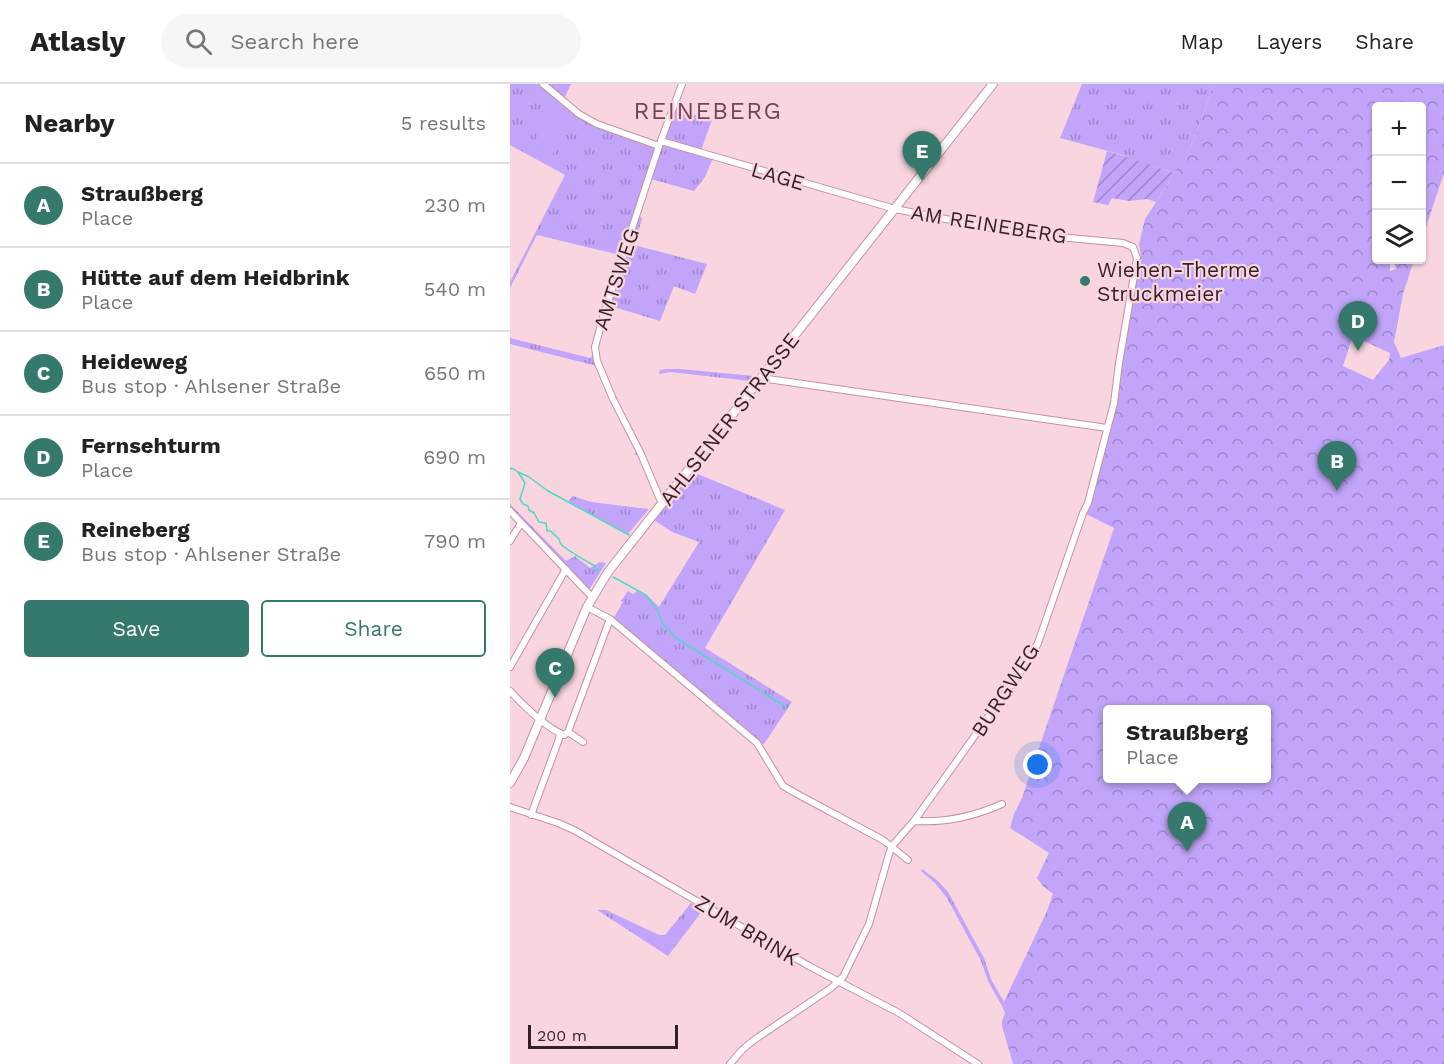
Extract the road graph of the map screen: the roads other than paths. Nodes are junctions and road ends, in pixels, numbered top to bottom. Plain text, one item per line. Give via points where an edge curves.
1 (543, 84) edge
2 (682, 84) edge
3 (993, 84) edge
4 (660, 144) junction
5 (895, 209) junction
6 (761, 378) junction
7 (1107, 428) junction
8 (662, 504) junction
9 (510, 511) edge
10 (1083, 513) joint
11 (522, 523) junction
12 (510, 541) edge
13 (566, 570) junction
14 (592, 597) junction
15 (587, 607) junction
16 (610, 619) junction
17 (510, 667) edge
18 (510, 691) edge
19 (541, 720) junction
20 (568, 732) junction
21 (560, 733) junction
22 (584, 742) dead end
23 (510, 783) edge
24 (1002, 804) dead end
25 (510, 807) edge
26 (531, 815) junction
27 (914, 821) junction
28 (892, 846) junction
29 (908, 860) dead end
30 (838, 981) junction
31 (730, 1064) edge
32 (978, 1064) edge

1 - 4 street, LAGE via 595,123
2 - 4 street, AMTSWEG
3 - 5 main road, AHLSENER STRASSE
4 - 5 street, LAGE
4 - 8 street, AMTSWEG via 595,347 597,361
5 - 6 main road, AHLSENER STRASSE
5 - 7 street, AM REINEBERG via 1016,232 1112,241 1134,247 1137,258
6 - 7 street
6 - 8 main road, AHLSENER STRASSE
7 - 10 street, AM REINEBERG
8 - 14 main road, AHLSENER STRASSE
9 - 11 street
10 - 27 street, BURGWEG via 1030,658
11 - 12 street
11 - 13 street
13 - 14 street
13 - 17 street
14 - 15 main road, AHLSENER STRASSE
15 - 16 street
15 - 19 main road, AHLSENER STRASSE
16 - 20 street
16 - 28 street via 757,743 783,786
18 - 19 street
19 - 21 street
19 - 23 main road, AHLSENER STRASSE
20 - 21 street
20 - 22 street
21 - 26 street
24 - 27 street via 978,814
25 - 26 street, ZUM BRINK
26 - 30 street, ZUM BRINK via 574,830
27 - 28 street, BURGWEG
28 - 29 street
28 - 30 street, BURGWEG via 869,924
30 - 31 street, BURGWEG via 750,1044
30 - 32 street, ZUM BRINK via 899,1013

